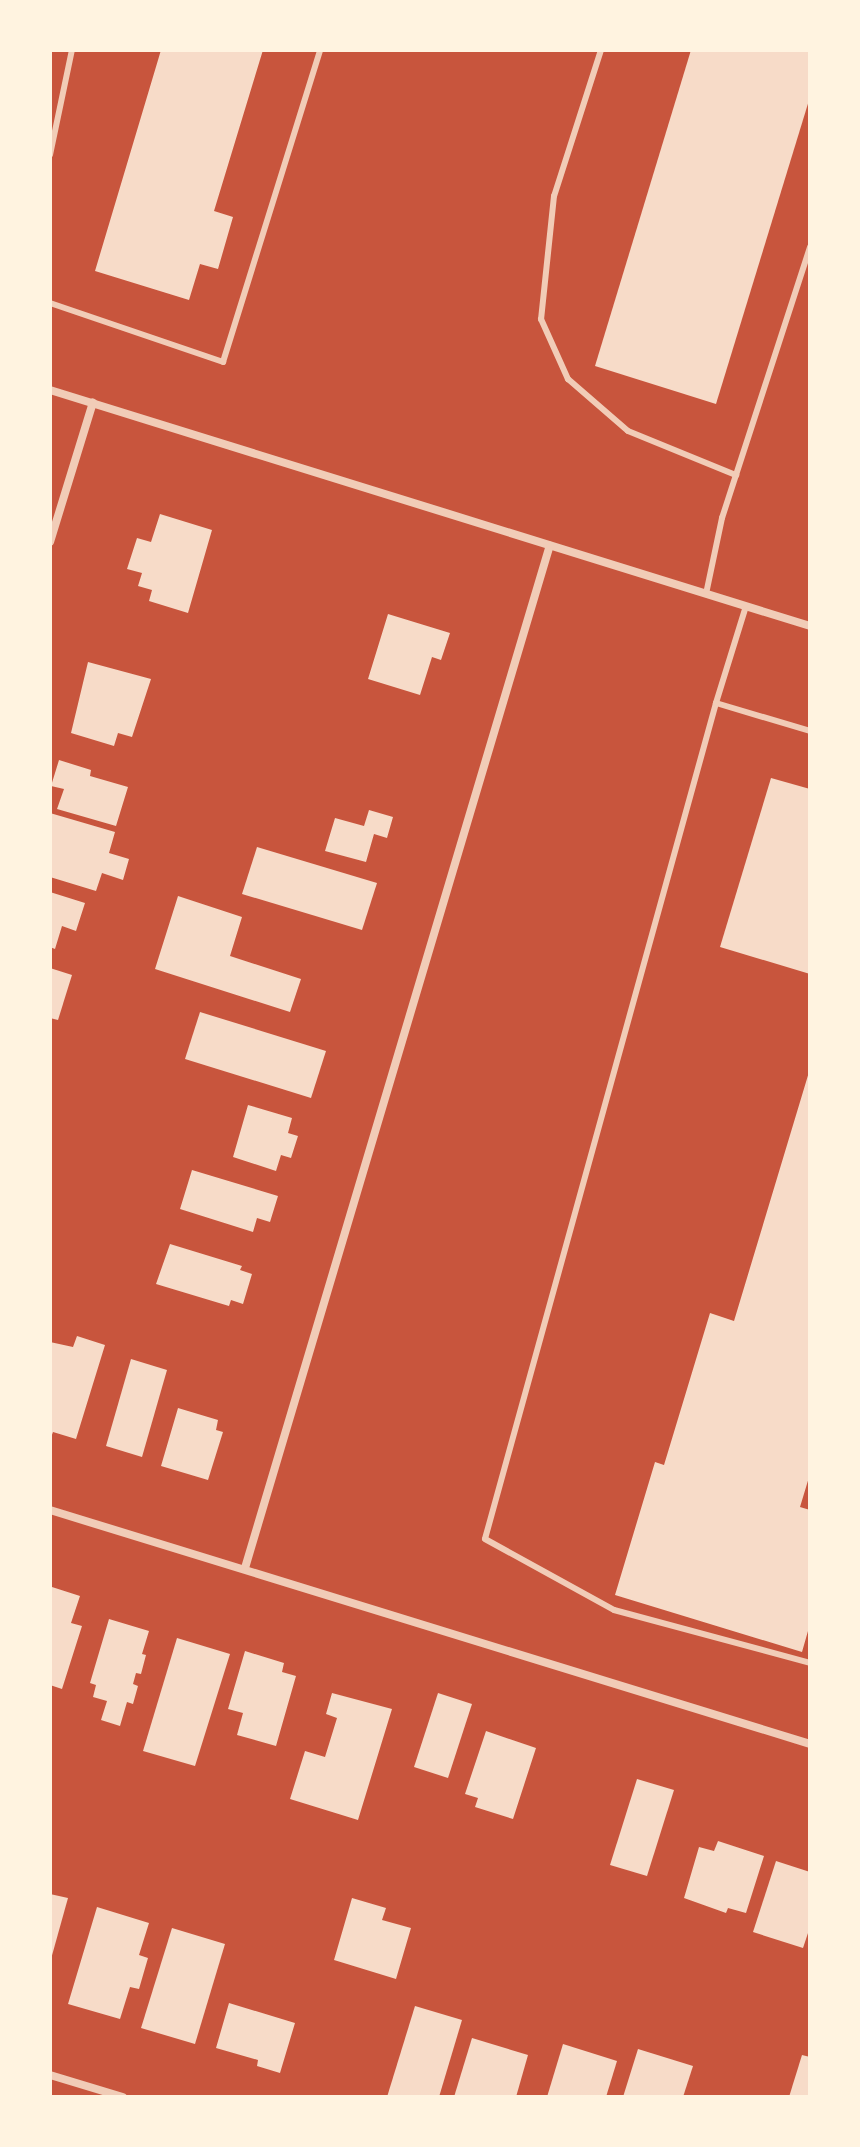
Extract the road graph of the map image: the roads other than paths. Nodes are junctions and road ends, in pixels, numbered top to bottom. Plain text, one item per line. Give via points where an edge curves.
1 (72, 50) edge
2 (320, 50) edge
3 (601, 50) edge
4 (50, 155) edge
5 (810, 247) edge
6 (50, 303) edge
7 (50, 390) edge
8 (93, 402) junction
9 (736, 475) junction
10 (50, 542) edge
11 (550, 545) junction
12 (706, 594) junction
13 (746, 606) junction
14 (810, 626) edge
15 (716, 703) junction
16 (810, 731) edge
17 (50, 1510) edge
18 (245, 1568) junction
19 (810, 1663) edge
20 (810, 1744) edge
21 (50, 2075) edge
22 (123, 2097) edge

1 - 4 lane
2 - 6 lane via 223,362
3 - 9 lane via 554,196 541,319 568,379 628,431
5 - 9 lane
7 - 8 street
8 - 10 street
8 - 11 street
9 - 12 lane
11 - 12 street
11 - 18 street
12 - 13 street
13 - 14 street
13 - 15 lane
15 - 16 lane
15 - 19 lane via 485,1539 614,1610
17 - 18 street
18 - 20 street
21 - 22 street

